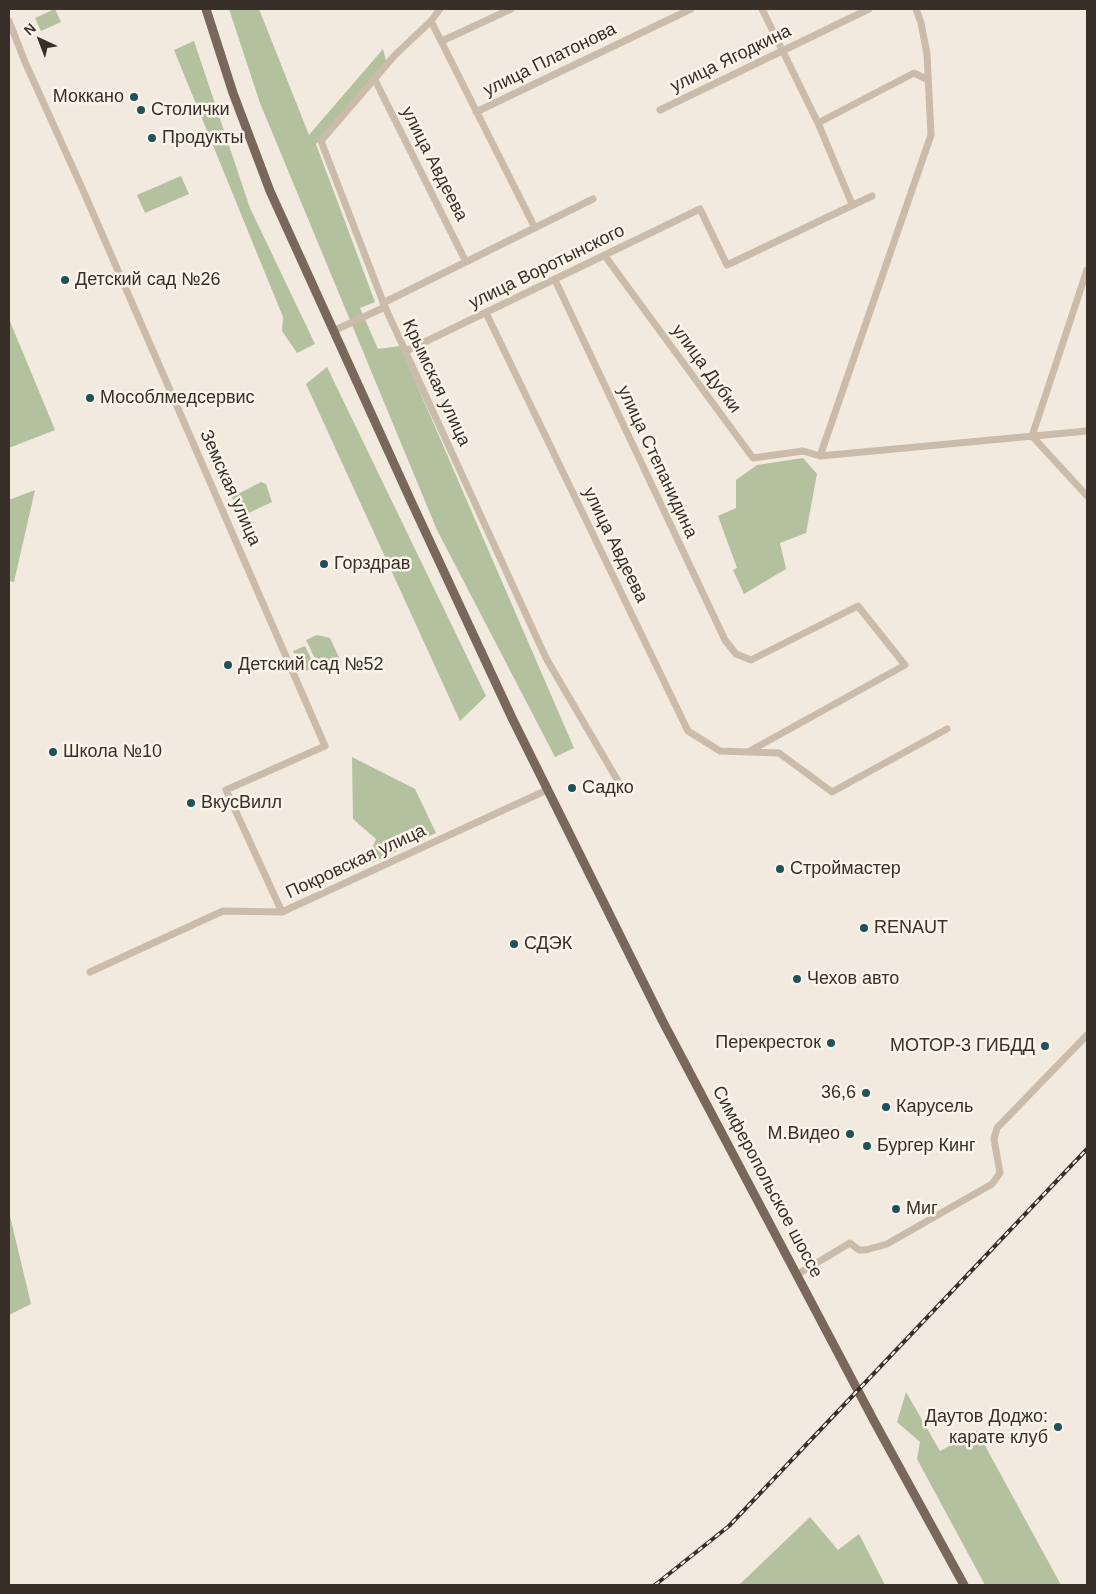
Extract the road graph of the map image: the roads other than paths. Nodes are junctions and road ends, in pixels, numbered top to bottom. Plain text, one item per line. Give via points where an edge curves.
1 (206, 9) edge
2 (440, 9) edge
3 (512, 9) edge
4 (691, 9) edge
5 (762, 9) edge
6 (869, 9) edge
7 (916, 9) edge
8 (9, 21) edge
9 (431, 21) junction
10 (442, 41) junction
11 (783, 50) junction
12 (374, 80) junction
13 (928, 80) junction
14 (660, 110) dead end
15 (476, 112) junction
16 (818, 123) junction
17 (872, 196) dead end
18 (593, 199) dead end
19 (852, 204) junction
20 (535, 228) junction
21 (605, 256) junction
22 (466, 262) junction
23 (1087, 270) edge
24 (555, 280) junction
25 (384, 305) junction
26 (486, 313) junction
27 (333, 332) junction
28 (406, 352) junction
29 (1087, 431) edge
30 (1032, 436) junction
31 (820, 456) junction
32 (1087, 496) edge
33 (947, 729) dead end
34 (748, 752) junction
35 (622, 788) dead end
36 (547, 790) junction
37 (282, 912) junction
38 (90, 972) dead end
39 (1087, 1035) edge
40 (798, 1274) junction
41 (964, 1585) edge

1 - 27 main road, Симферопольское шоссе via 233,93 270,190
2 - 9 street, Крымская улица
3 - 10 street
4 - 15 street, улица Платонова
5 - 11 street
6 - 11 street, улица Ягодкина
7 - 13 street via 921,23
8 - 37 street, Земская улица via 325,746 226,790
9 - 10 street
9 - 12 street, Крымская улица
10 - 15 street
11 - 14 street, улица Ягодкина
11 - 16 street
12 - 22 street, улица Авдеева
12 - 25 street, Крымская улица via 321,140
13 - 16 street via 914,73
13 - 31 street via 931,135
15 - 20 street
16 - 19 street
17 - 19 street
18 - 20 street
19 - 21 street, улица Воротынского via 727,265 700,209
20 - 22 street
21 - 24 street, улица Воротынского
21 - 31 street, улица Дубки via 752,458 803,451
22 - 25 street
23 - 30 street
24 - 26 street, улица Воротынского
24 - 34 street, улица Степанидина via 725,640 736,654 752,660 858,606 906,665
25 - 27 street
25 - 28 street, Крымская улица
26 - 28 street, улица Воротынского
26 - 34 street, улица Авдеева via 688,731 720,751
27 - 36 main road, Симферопольское шоссе
28 - 35 street, Крымская улица via 546,658
29 - 30 street
30 - 31 street
30 - 32 street
33 - 34 street, улица Авдеева via 832,792 779,753
36 - 37 street, Покровская улица
36 - 40 main road, Симферопольское шоссе via 662,1020
37 - 38 street, Покровская улица via 223,911
39 - 40 street via 997,1128 994,1139 1000,1173 992,1184 887,1244 859,1250 850,1243
40 - 41 main road, Симферопольское шоссе

